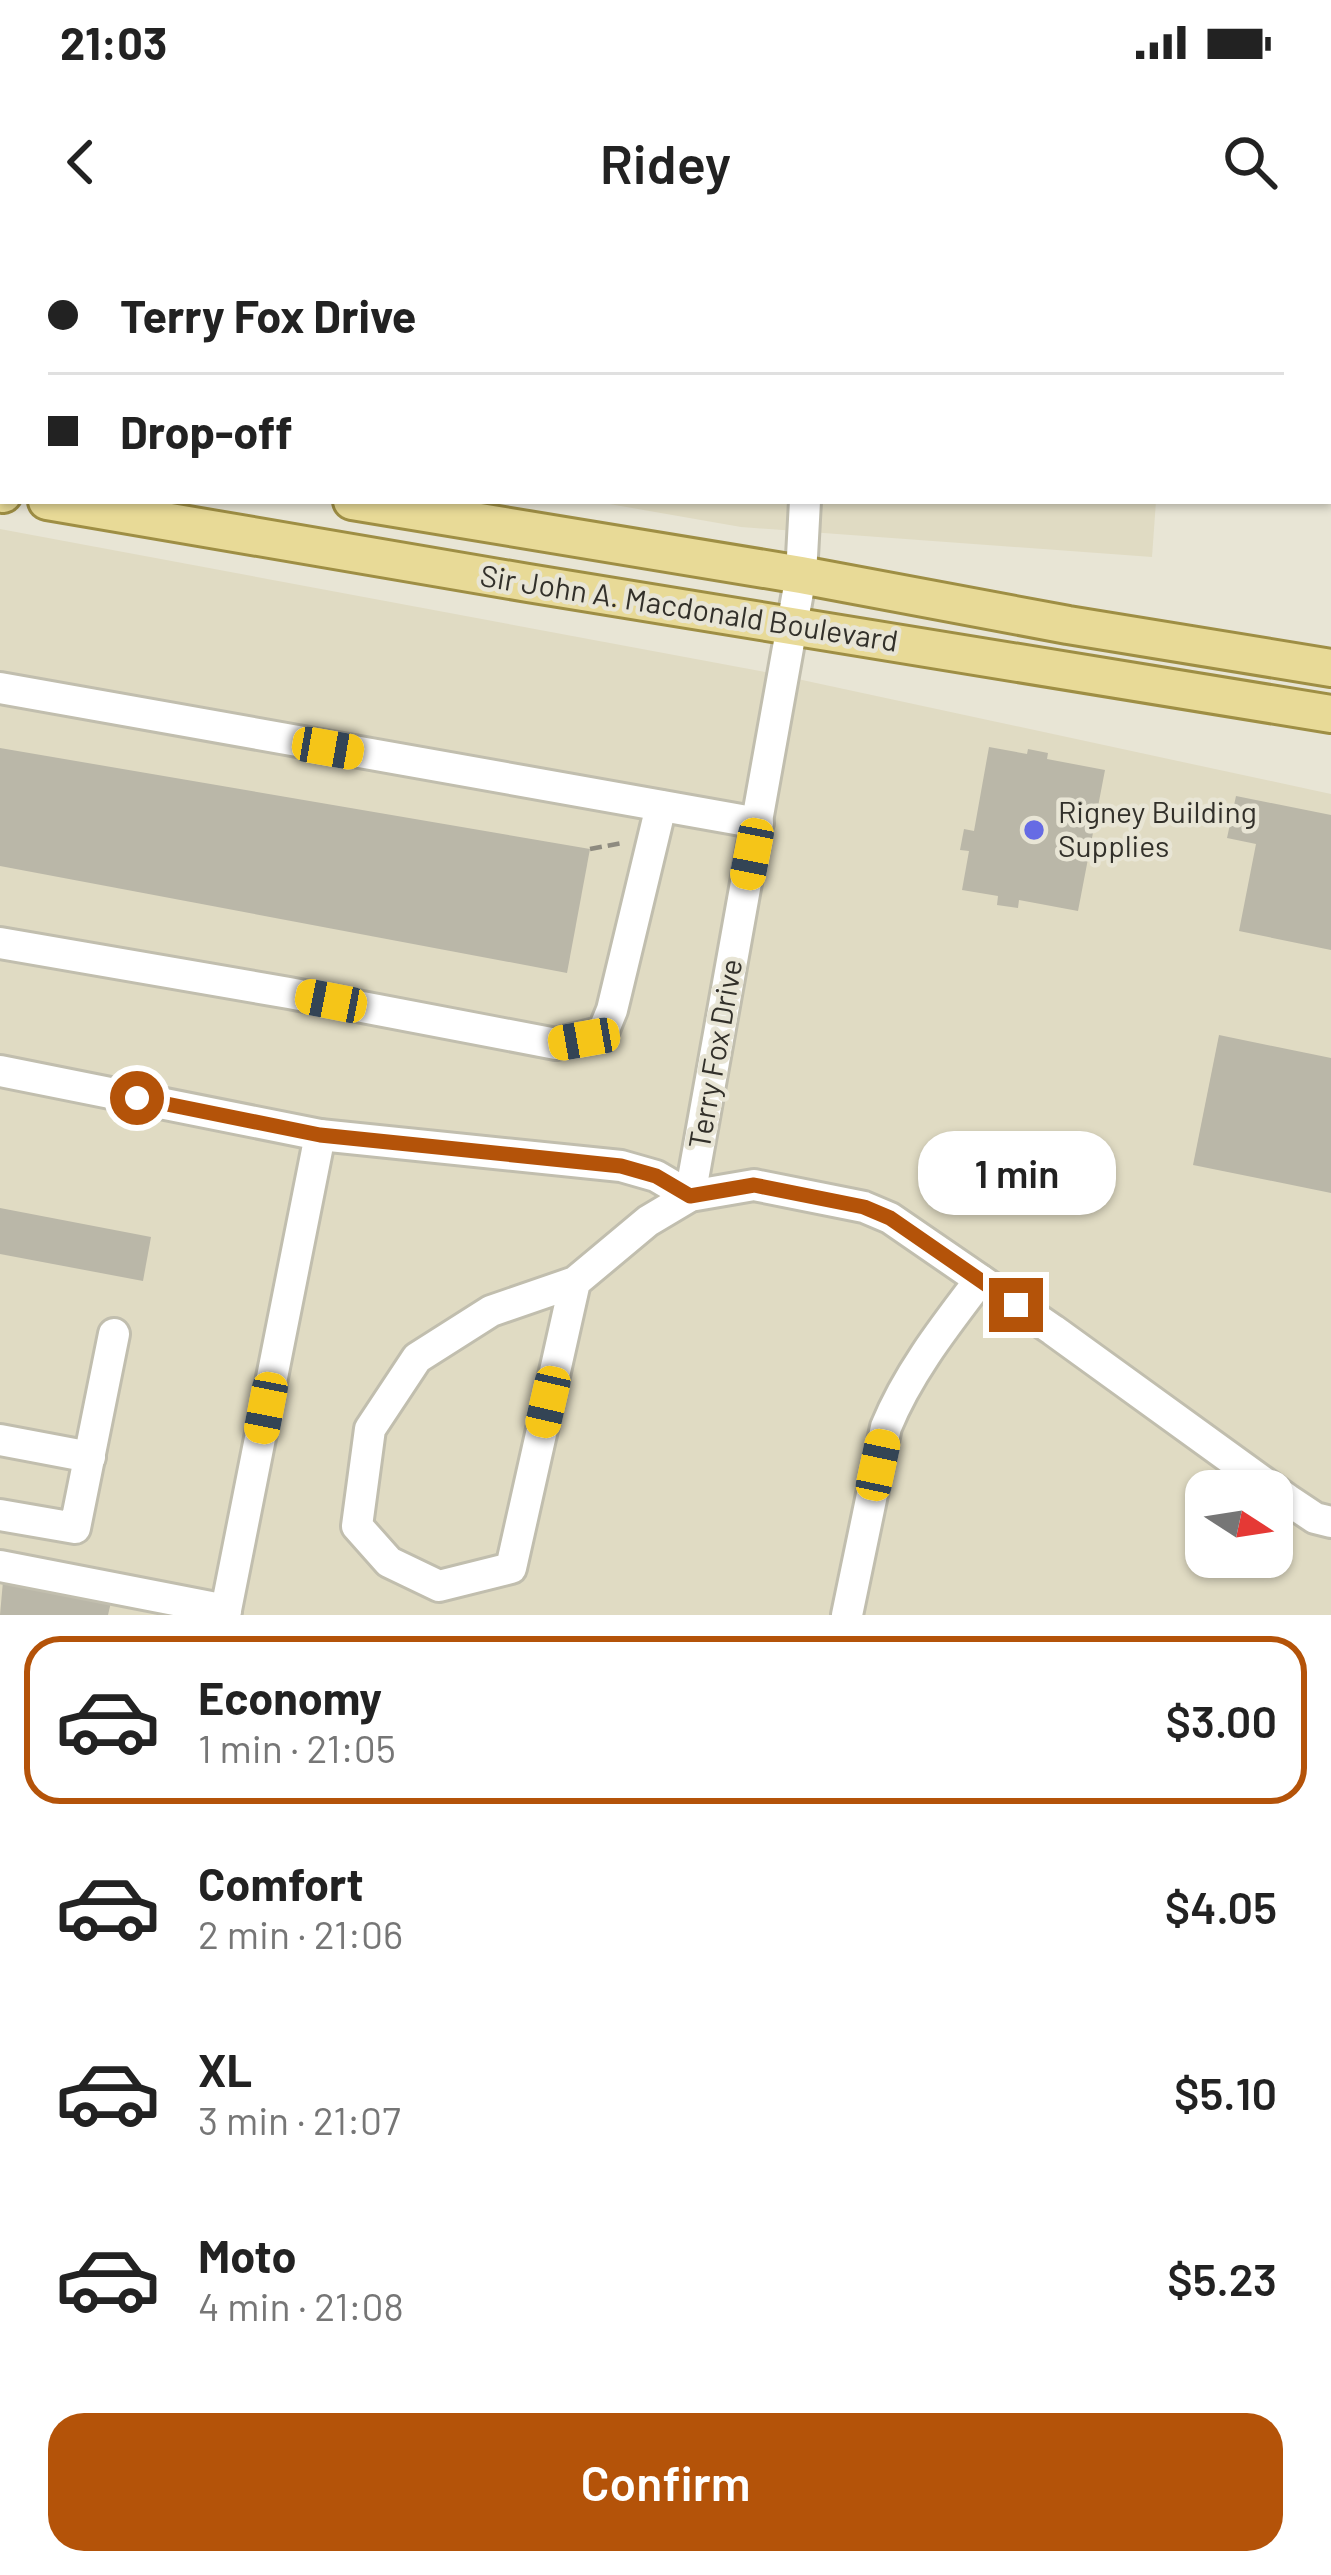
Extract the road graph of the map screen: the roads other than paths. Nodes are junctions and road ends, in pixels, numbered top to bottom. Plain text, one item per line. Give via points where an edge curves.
1 (64, 504) edge
2 (370, 504) edge
3 (805, 504) edge
4 (802, 575) junction
5 (793, 626) junction
6 (1331, 668) edge
7 (0, 688) edge
8 (1331, 714) edge
9 (661, 806) junction
10 (758, 823) junction
11 (0, 943) edge
12 (0, 1071) edge
13 (320, 1135) junction
14 (690, 1196) junction
15 (980, 1280) junction
16 (575, 1282) junction
17 (114, 1334) dead end
18 (0, 1440) edge
19 (89, 1457) junction
20 (0, 1515) edge
21 (1331, 1522) edge
22 (0, 1566) edge
23 (225, 1613) edge
24 (847, 1615) edge

1 - 5 main road, Sir John A. Macdonald Boulevard
2 - 4 main road, Sir John A. Macdonald Boulevard
3 - 4 street, Terry Fox Drive
4 - 5 street, Terry Fox Drive
4 - 6 main road, Sir John A. Macdonald Boulevard
5 - 8 main road, Sir John A. Macdonald Boulevard
5 - 10 street, Terry Fox Drive
7 - 9 street
9 - 10 street
9 - 11 street via 612,1010 603,1032 584,1039 556,1044
10 - 14 street, Terry Fox Drive
12 - 13 street, Terry Fox Drive
13 - 14 street, Terry Fox Drive via 621,1166
13 - 23 street
14 - 15 street via 754,1185 864,1207
14 - 16 street
15 - 21 street via 1288,1500
15 - 24 street via 897,1399
16 - 16 street via 511,1568 439,1586 389,1562 357,1526 370,1429 417,1358 491,1311
17 - 19 street
18 - 19 street
19 - 20 street via 74,1528
22 - 23 street

